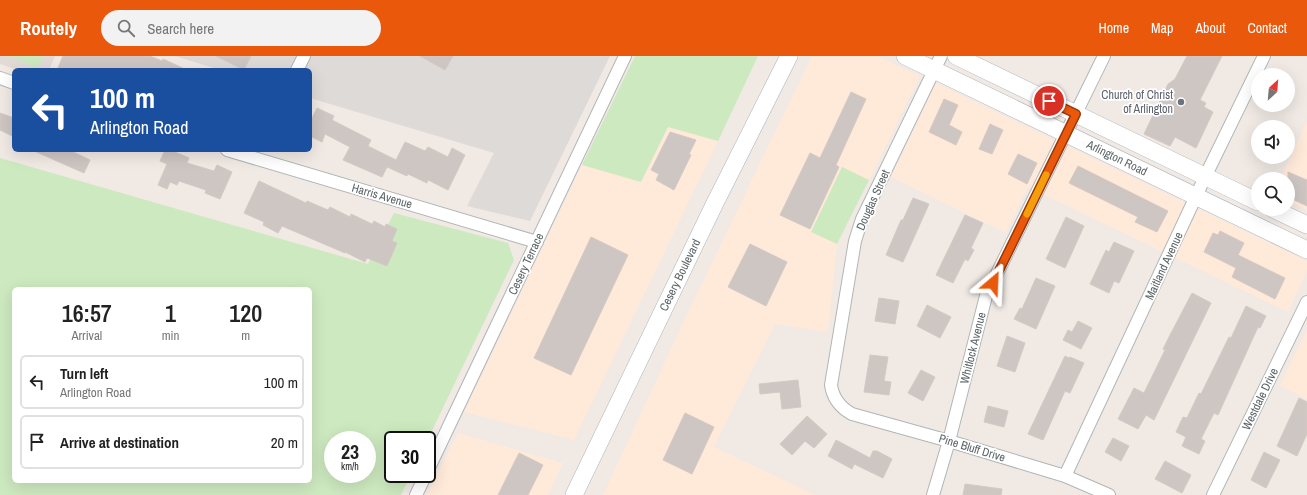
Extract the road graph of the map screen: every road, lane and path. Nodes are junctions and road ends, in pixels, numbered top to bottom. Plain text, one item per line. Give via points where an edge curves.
1 (304, 56) edge
2 (625, 56) edge
3 (788, 56) edge
4 (905, 56) edge
5 (956, 56) edge
6 (1104, 56) edge
7 (1264, 56) edge
8 (938, 63) edge
9 (298, 68) edge
10 (0, 78) edge
11 (12, 82) edge
12 (1076, 114) junction
13 (1067, 133) junction
14 (242, 152) edge
15 (256, 154) edge
16 (1205, 176) junction
17 (1196, 196) junction
18 (1251, 199) edge
19 (1288, 216) edge
20 (1307, 225) edge
21 (537, 242) junction
22 (1307, 250) edge
23 (1307, 302) edge
24 (837, 400) joint
25 (949, 441) junction
26 (436, 452) edge
27 (1064, 476) junction
28 (421, 483) edge
29 (416, 495) edge
30 (574, 495) edge
31 (933, 495) edge
32 (1109, 495) edge
33 (1213, 495) edge

1 - 9 street
2 - 21 street, Cesery Terrace
3 - 30 main road, Cesery Boulevard
4 - 8 main road, Arlington Road
5 - 12 main road, Arlington Road
6 - 12 street, Whitlock Avenue
7 - 16 street, Maitland Avenue
8 - 13 main road, Arlington Road
8 - 24 street, Douglas Street via 862,219 855,241 831,385
10 - 11 street
12 - 13 street, Whitlock Avenue
12 - 16 main road, Arlington Road
13 - 17 main road, Arlington Road
13 - 25 street, Whitlock Avenue via 986,296
14 - 15 street, Harris Avenue
15 - 21 street, Harris Avenue
16 - 17 street, Maitland Avenue
16 - 18 main road, Arlington Road
17 - 22 main road, Arlington Road
17 - 27 street, Maitland Avenue
19 - 20 main road
21 - 26 street, Cesery Terrace
23 - 33 street, Westdale Drive
24 - 25 street, Pine Bluff Drive via 852,414
25 - 27 street, Pine Bluff Drive
25 - 31 street, Whitlock Avenue
27 - 32 street, Pine Bluff Drive
28 - 29 street, Cesery Terrace

